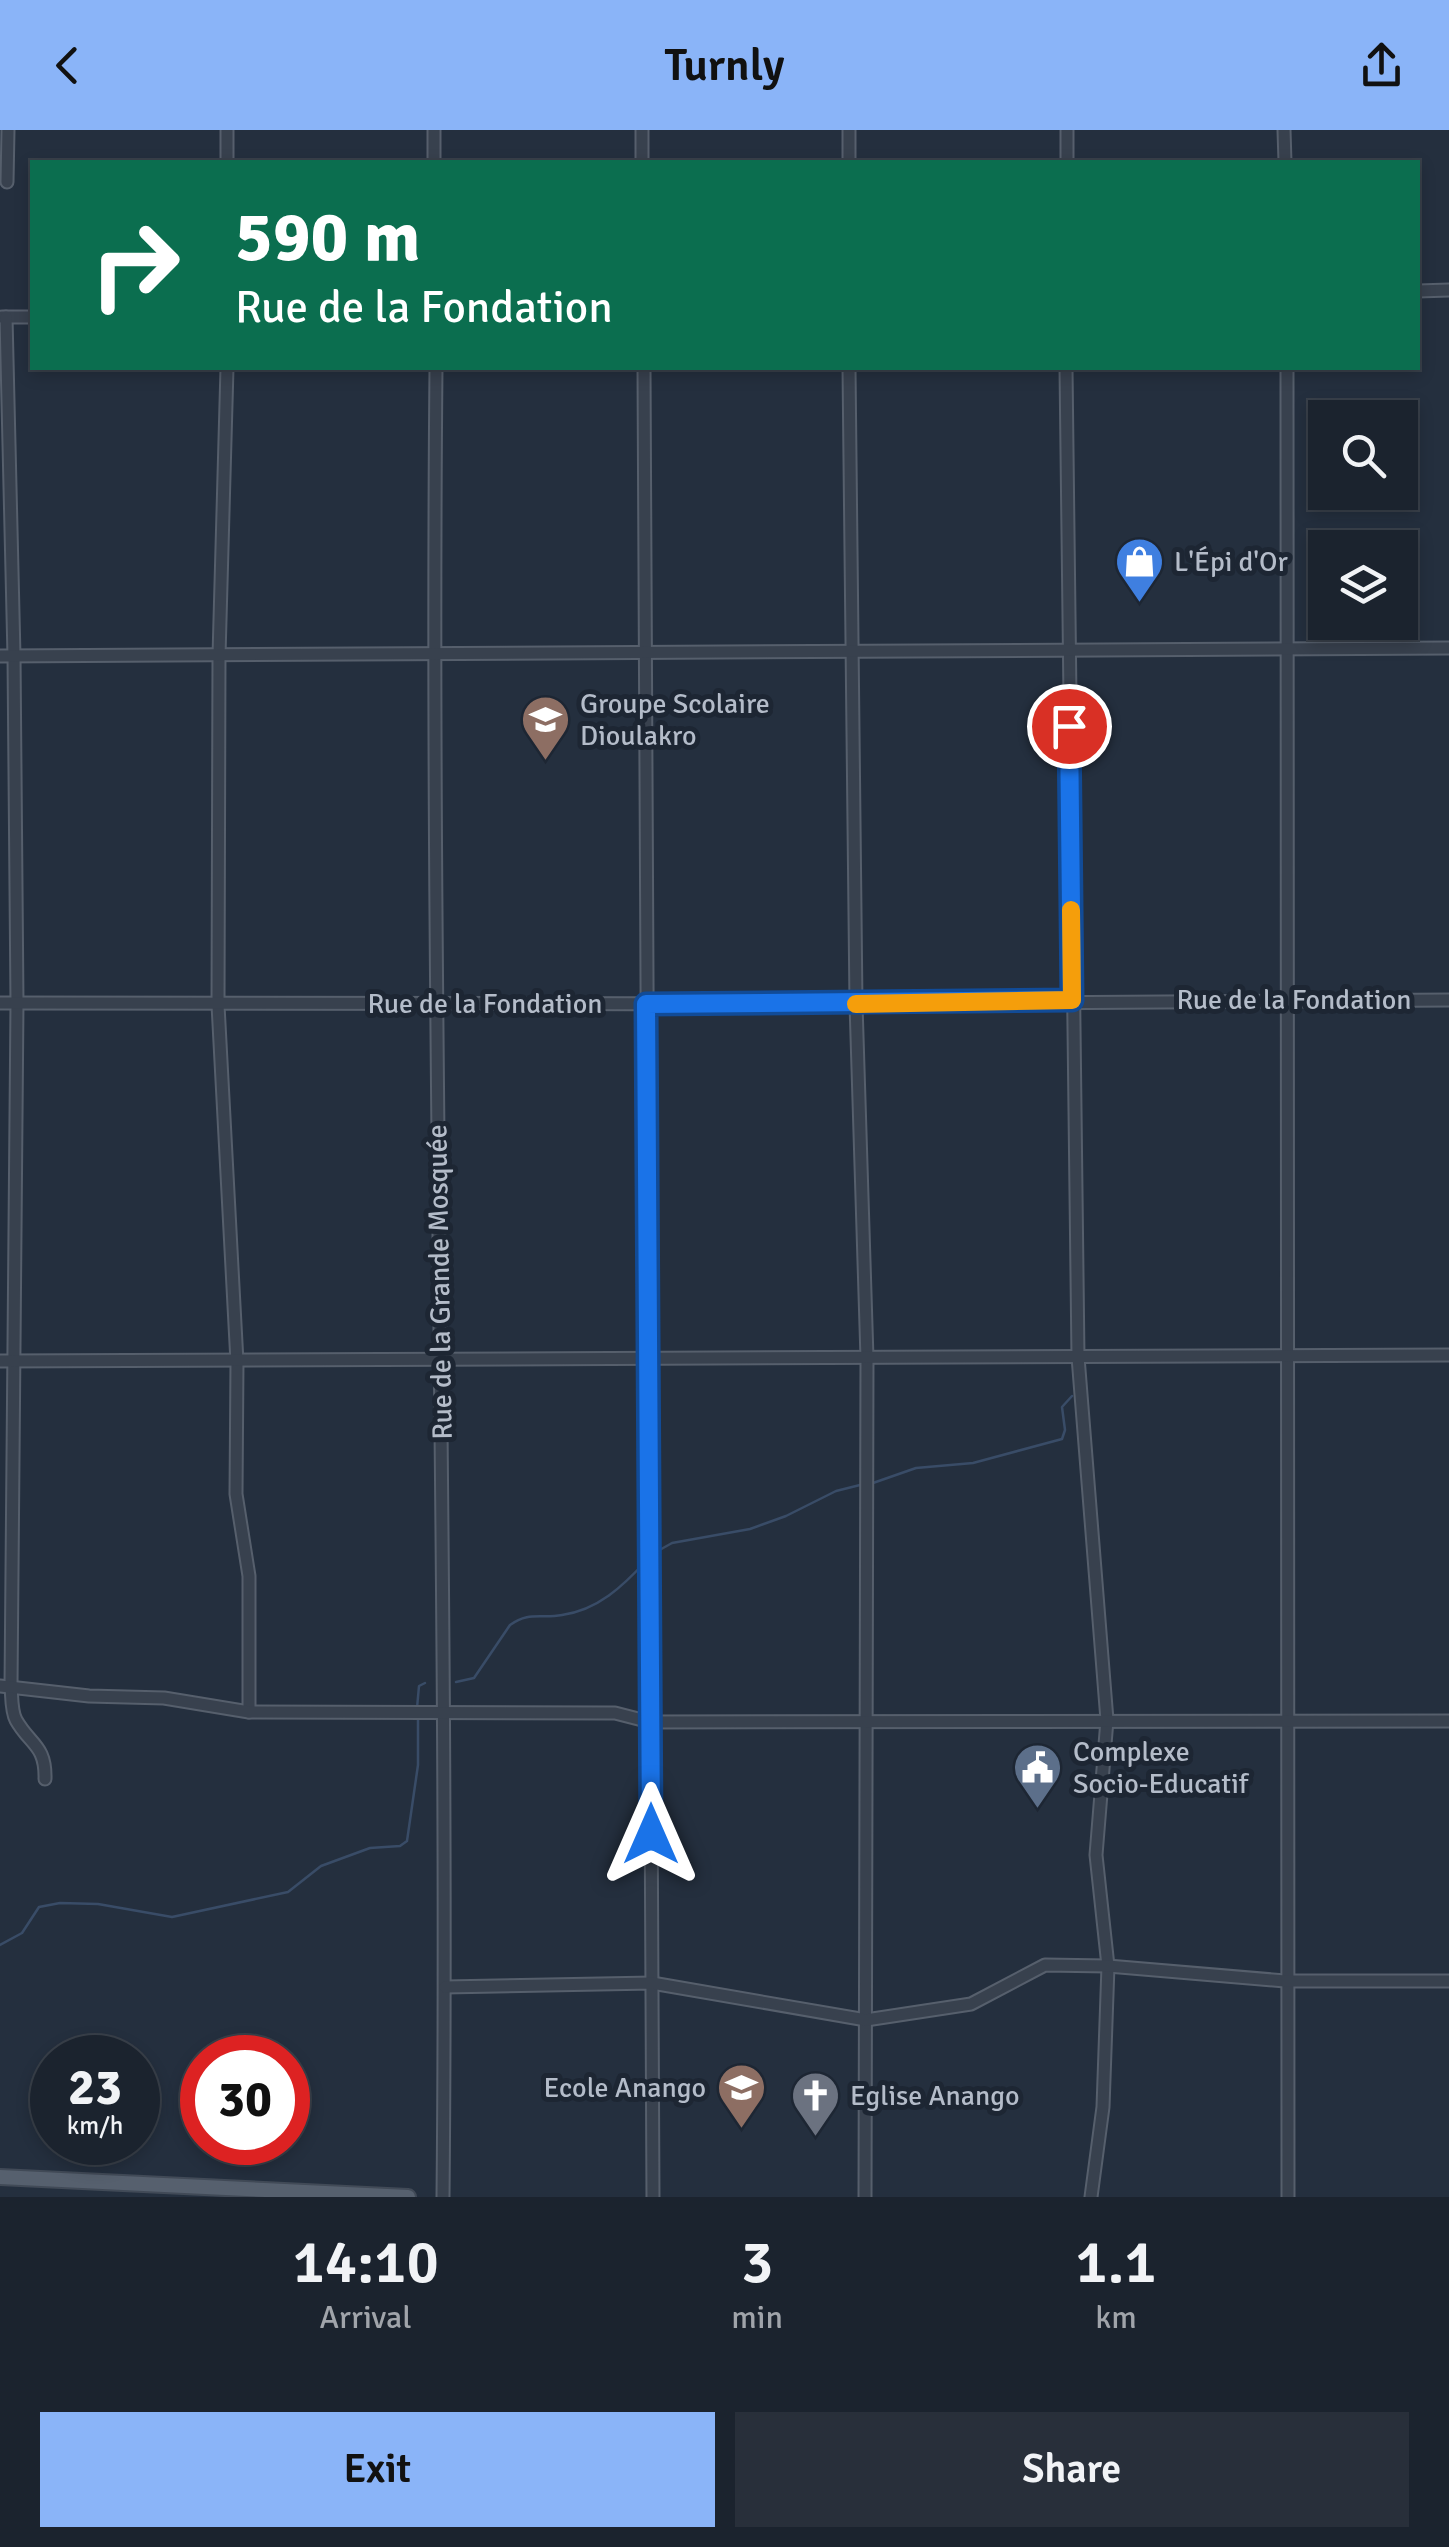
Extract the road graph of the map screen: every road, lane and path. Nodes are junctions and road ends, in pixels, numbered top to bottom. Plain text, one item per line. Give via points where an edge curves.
1 (8, 130) edge
2 (226, 130) edge
3 (434, 130) edge
4 (642, 130) edge
5 (849, 130) edge
6 (1067, 130) edge
7 (1284, 130) edge
8 (227, 160) edge
9 (434, 160) edge
10 (642, 160) edge
11 (849, 160) edge
12 (1067, 160) edge
13 (1284, 160) edge
14 (8, 182) dead end
15 (1420, 290) edge
16 (1449, 290) edge
17 (30, 316) edge
18 (3, 317) edge
19 (226, 370) edge
20 (436, 370) edge
21 (644, 370) edge
22 (849, 370) edge
23 (1066, 370) edge
24 (1286, 370) edge
25 (1068, 648) junction
26 (1287, 648) junction
27 (1449, 648) edge
28 (851, 650) junction
29 (433, 652) junction
30 (646, 654) junction
31 (0, 656) edge
32 (14, 656) junction
33 (218, 656) junction
34 (1072, 1000) junction
35 (1286, 1000) junction
36 (1449, 1000) edge
37 (0, 1003) edge
38 (17, 1003) junction
39 (646, 1004) junction
40 (856, 1004) junction
41 (218, 1005) junction
42 (435, 1005) junction
43 (1288, 1356) junction
44 (1449, 1356) edge
45 (1078, 1357) junction
46 (866, 1358) junction
47 (648, 1359) junction
48 (443, 1360) junction
49 (0, 1361) edge
50 (14, 1362) junction
51 (237, 1362) junction
52 (5, 1686) edge
53 (249, 1712) junction
54 (444, 1714) junction
55 (1107, 1720) junction
56 (1288, 1721) junction
57 (1449, 1721) edge
58 (650, 1722) junction
59 (867, 1722) junction
60 (45, 1779) dead end
61 (1108, 1966) junction
62 (1286, 1981) junction
63 (1449, 1981) edge
64 (652, 1983) junction
65 (445, 1987) junction
66 (866, 2020) junction
67 (0, 2177) edge
68 (228, 2193) edge
69 (408, 2197) edge
70 (443, 2197) edge
71 (653, 2197) edge
72 (866, 2197) edge
73 (1091, 2197) edge
74 (1288, 2197) edge

1 - 14 street
2 - 8 street
3 - 9 street
4 - 10 street
5 - 11 street
6 - 12 street
7 - 13 street
15 - 16 street
17 - 18 street
18 - 32 street
19 - 33 street
20 - 29 street, Rue de la Grande Mosquée
21 - 30 street
22 - 28 street
23 - 25 street
24 - 26 street
25 - 26 street
25 - 28 street
25 - 34 street
26 - 27 street
26 - 35 street
28 - 30 street
28 - 40 street
29 - 30 street
29 - 33 street
29 - 42 street, Rue de la Grande Mosquée
30 - 39 street
31 - 32 street
32 - 33 street
32 - 38 street
33 - 41 street
34 - 35 street, Rue de la Fondation
34 - 40 street, Rue de la Fondation
34 - 45 street
35 - 36 street, Rue de la Fondation
35 - 43 street
37 - 38 street, Rue de la Fondation
38 - 41 street, Rue de la Fondation
38 - 50 street
39 - 40 street, Rue de la Fondation
39 - 42 street, Rue de la Fondation
39 - 47 street
40 - 46 street
41 - 42 street, Rue de la Fondation
41 - 51 street
42 - 48 street, Rue de la Grande Mosquée
43 - 44 street
43 - 45 street
43 - 56 street
45 - 46 street
45 - 55 street
46 - 47 street
46 - 59 street
47 - 48 street
47 - 58 street
48 - 51 street
48 - 54 street, Rue de la Grande Mosquée
49 - 50 street
50 - 51 street
50 - 52 street
51 - 53 street via 236,1494 249,1576
52 - 53 street
52 - 60 street via 14,1717 38,1746
53 - 54 street
54 - 58 street via 615,1714
54 - 65 street, Rue de la Grande Mosquée
55 - 56 street
55 - 59 street
55 - 61 street via 1096,1854
56 - 57 street
56 - 62 street
58 - 59 street
58 - 64 street
59 - 66 street
61 - 62 street
61 - 66 street via 1046,1965 971,2004
61 - 73 street
62 - 63 street
62 - 74 street
64 - 65 street
64 - 66 street
64 - 71 street
65 - 70 street, Rue de la Grande Mosquée
66 - 72 street
67 - 68 main road
68 - 69 main road

